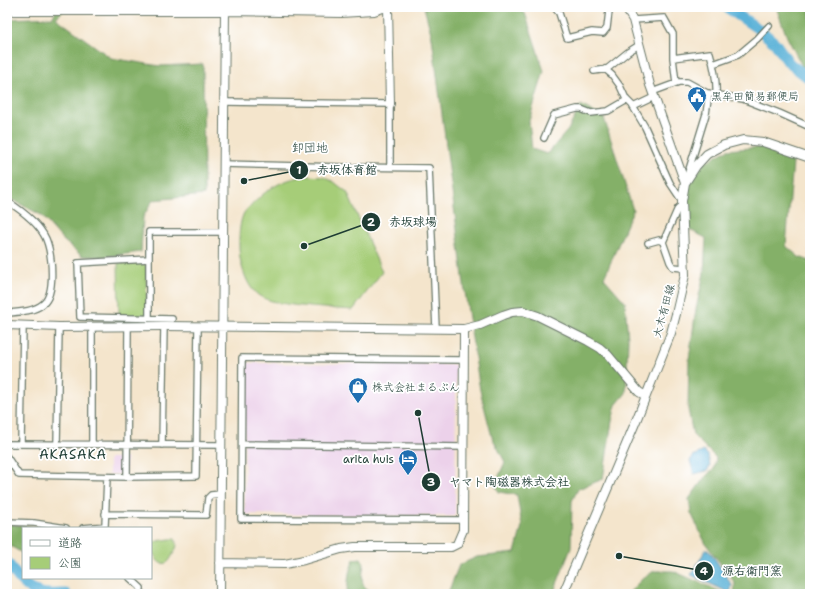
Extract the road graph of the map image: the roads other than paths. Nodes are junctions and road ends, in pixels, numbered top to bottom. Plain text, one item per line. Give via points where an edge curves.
1 (387, 7) edge
2 (554, 7) edge
3 (613, 7) edge
4 (625, 7) edge
5 (225, 9) edge
6 (7, 11) edge
7 (633, 20) junction
8 (767, 27) dead end
9 (639, 46) junction
10 (673, 58) junction
11 (714, 64) junction
12 (605, 69) junction
13 (594, 71) dead end
14 (676, 83) junction
15 (709, 93) junction
16 (716, 94) junction
17 (653, 95) junction
18 (627, 100) junction
19 (225, 102) junction
20 (390, 104) junction
21 (633, 107) junction
22 (810, 127) edge
23 (544, 138) dead end
24 (810, 158) edge
25 (223, 164) junction
26 (390, 167) junction
27 (685, 183) junction
28 (7, 200) edge
29 (682, 203) junction
30 (223, 232) junction
31 (663, 242) junction
32 (648, 243) dead end
33 (149, 260) junction
34 (684, 268) junction
35 (7, 313) edge
36 (149, 318) junction
37 (172, 319) dead end
38 (7, 325) edge
39 (24, 326) junction
40 (128, 326) junction
41 (164, 326) junction
42 (198, 326) junction
43 (59, 327) junction
44 (92, 327) junction
45 (222, 327) junction
46 (436, 328) junction
47 (464, 329) junction
48 (464, 360) junction
49 (646, 396) junction
50 (21, 443) junction
51 (7, 444) edge
52 (92, 444) junction
53 (242, 444) junction
54 (57, 445) junction
55 (128, 445) junction
56 (162, 445) junction
57 (221, 445) junction
58 (197, 446) junction
59 (463, 447) junction
60 (7, 457) edge
61 (107, 477) junction
62 (127, 477) junction
63 (7, 492) edge
64 (221, 494) junction
65 (105, 514) junction
66 (462, 520) junction
67 (7, 522) edge
68 (60, 527) edge
69 (94, 527) edge
70 (220, 563) junction
71 (131, 579) edge
72 (140, 594) edge
73 (220, 594) edge
74 (563, 594) edge

1 - 5 street via 374,11 341,13
1 - 20 street
2 - 3 street via 559,13 567,38 592,32 603,33 607,28 609,11
4 - 7 street
5 - 6 street
5 - 19 street
7 - 9 street
7 - 10 street via 664,18 673,34
8 - 11 street via 738,55
9 - 12 street
9 - 17 street
10 - 11 street via 710,53
10 - 14 street
11 - 16 street
12 - 13 street
12 - 18 street via 616,80
14 - 15 street via 687,82
14 - 17 street
15 - 16 street
15 - 27 street via 706,114
16 - 22 street via 743,100
17 - 21 street
17 - 27 street
18 - 21 street
18 - 23 street via 608,111 591,113 577,109 554,115
19 - 20 street
19 - 25 street
20 - 26 street
21 - 29 street
24 - 27 street, 大木有田線 via 763,142 743,140 724,145 707,154
25 - 26 street
25 - 30 street
26 - 46 street via 429,168
27 - 29 street, 大木有田線
28 - 35 street via 31,219 46,239 52,272 47,300 42,305 24,312
29 - 31 street
29 - 34 street, 大木有田線
30 - 33 street via 149,232
30 - 45 street
31 - 32 street via 658,240
31 - 34 street via 673,267
33 - 36 street
33 - 36 street via 78,263 80,317
34 - 49 street, 大木有田線 via 671,333
36 - 37 street
38 - 39 street
39 - 43 street
39 - 50 street
40 - 41 street
40 - 44 street
40 - 55 street
41 - 42 street
41 - 56 street
42 - 45 street
42 - 58 street
43 - 44 street
43 - 54 street
44 - 52 street
45 - 46 street
45 - 57 street
46 - 47 street
47 - 48 street
47 - 49 street via 512,312 523,311 538,316 600,348 639,392
48 - 53 street via 242,358
48 - 59 street
49 - 74 street, 大木有田線
50 - 51 street
50 - 54 street
52 - 54 street
52 - 55 street
53 - 59 street
53 - 66 street via 241,519
55 - 56 street
55 - 62 street
56 - 58 street
57 - 58 street
57 - 64 street
58 - 62 street via 196,476
59 - 66 street
60 - 61 street via 19,475
61 - 62 street
61 - 65 street
63 - 67 street
64 - 65 street via 208,498 206,515
64 - 70 street
65 - 69 street via 105,526
66 - 70 street via 463,530 460,538 457,544 451,547 355,546 285,564
67 - 68 street
70 - 73 street
71 - 72 street via 140,585

